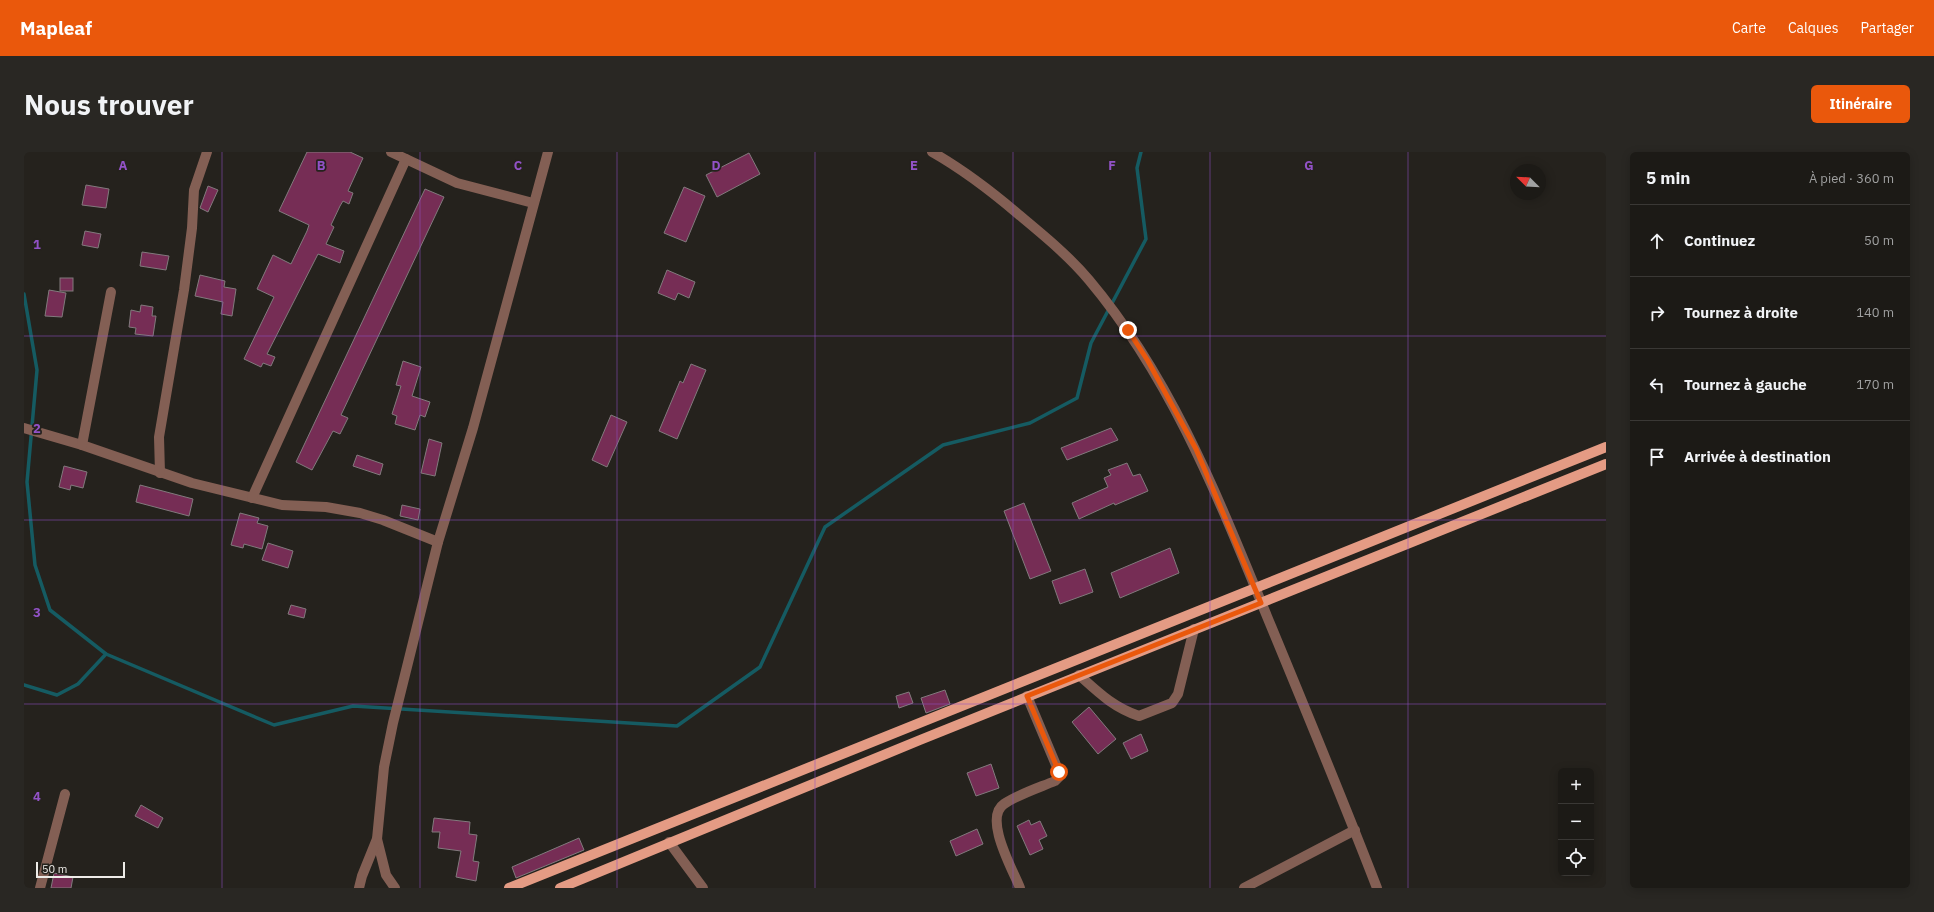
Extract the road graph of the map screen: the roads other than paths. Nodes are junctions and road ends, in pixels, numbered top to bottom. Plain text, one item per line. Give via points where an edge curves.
1 (206, 152) edge
2 (391, 152) edge
3 (548, 152) edge
4 (932, 152) edge
5 (406, 159) junction
6 (533, 203) junction
7 (111, 292) dead end
8 (24, 428) edge
9 (82, 445) junction
10 (1606, 446) edge
11 (1606, 464) edge
12 (160, 472) junction
13 (252, 498) junction
14 (438, 542) junction
15 (1255, 587) junction
16 (1261, 603) junction
17 (1194, 629) junction
18 (1079, 675) junction
19 (1027, 696) junction
20 (65, 794) dead end
21 (1355, 830) junction
22 (377, 839) junction
23 (669, 842) junction
24 (40, 888) edge
25 (359, 888) edge
26 (395, 888) edge
27 (509, 888) edge
28 (560, 888) edge
29 (703, 888) edge
30 (1020, 888) edge
31 (1244, 888) edge
32 (1377, 888) edge

1 - 12 street via 194,190 184,290 159,437
2 - 5 street
3 - 6 street
4 - 15 street via 992,192 1040,233 1088,278 1128,330 1196,449
5 - 6 street via 457,183
5 - 13 street
6 - 14 street via 473,428
7 - 9 street
8 - 9 street
9 - 12 street
10 - 15 main road
11 - 16 main road
12 - 13 street
13 - 14 street via 282,505 360,513
14 - 22 street via 384,766
15 - 16 street
15 - 27 main road
16 - 17 main road
16 - 21 street
17 - 18 main road
17 - 18 street via 1178,694 1172,702 1140,716 1116,706
18 - 19 main road
19 - 23 main road
19 - 30 street via 1059,772 1054,781 1003,804 996,814 997,833
20 - 24 street
21 - 31 street
21 - 32 street
22 - 25 street
22 - 26 street via 386,875
23 - 28 main road
23 - 29 street

